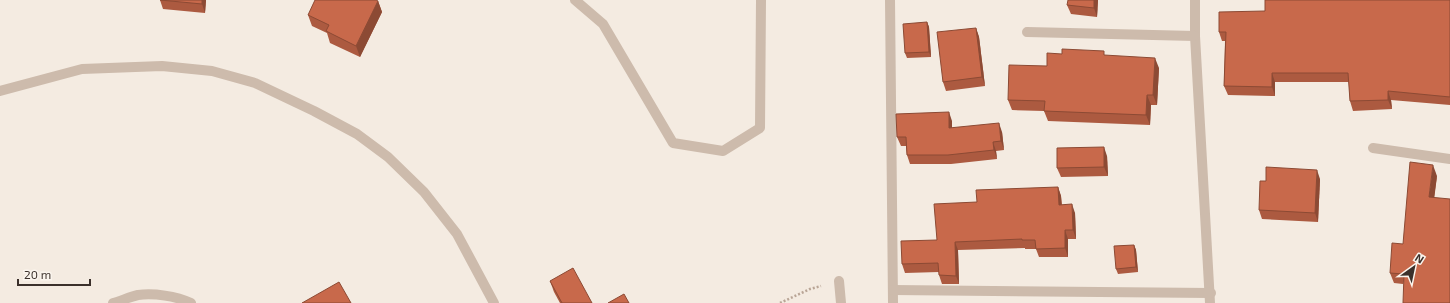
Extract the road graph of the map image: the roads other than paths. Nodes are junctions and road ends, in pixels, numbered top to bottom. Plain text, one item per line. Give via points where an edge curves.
1 (575, 0) edge
2 (761, 0) edge
3 (890, 0) edge
4 (1195, 0) edge
5 (1027, 32) dead end
6 (1195, 36) junction
7 (0, 91) edge
8 (1373, 148) dead end
9 (1450, 159) edge
10 (839, 281) road end
11 (893, 290) junction
12 (1211, 298) edge
13 (113, 303) edge
14 (191, 303) edge
15 (494, 303) edge
16 (841, 303) edge
17 (893, 303) edge

1 - 2 street via 603,24 673,143 723,151 760,128
3 - 11 street
4 - 6 street
5 - 6 street
6 - 12 street
7 - 15 street via 82,69 162,66 212,71 255,84 357,134 388,157 424,192 457,234
8 - 9 street
10 - 16 street
11 - 12 street
11 - 17 street
13 - 14 street via 137,295 161,295

